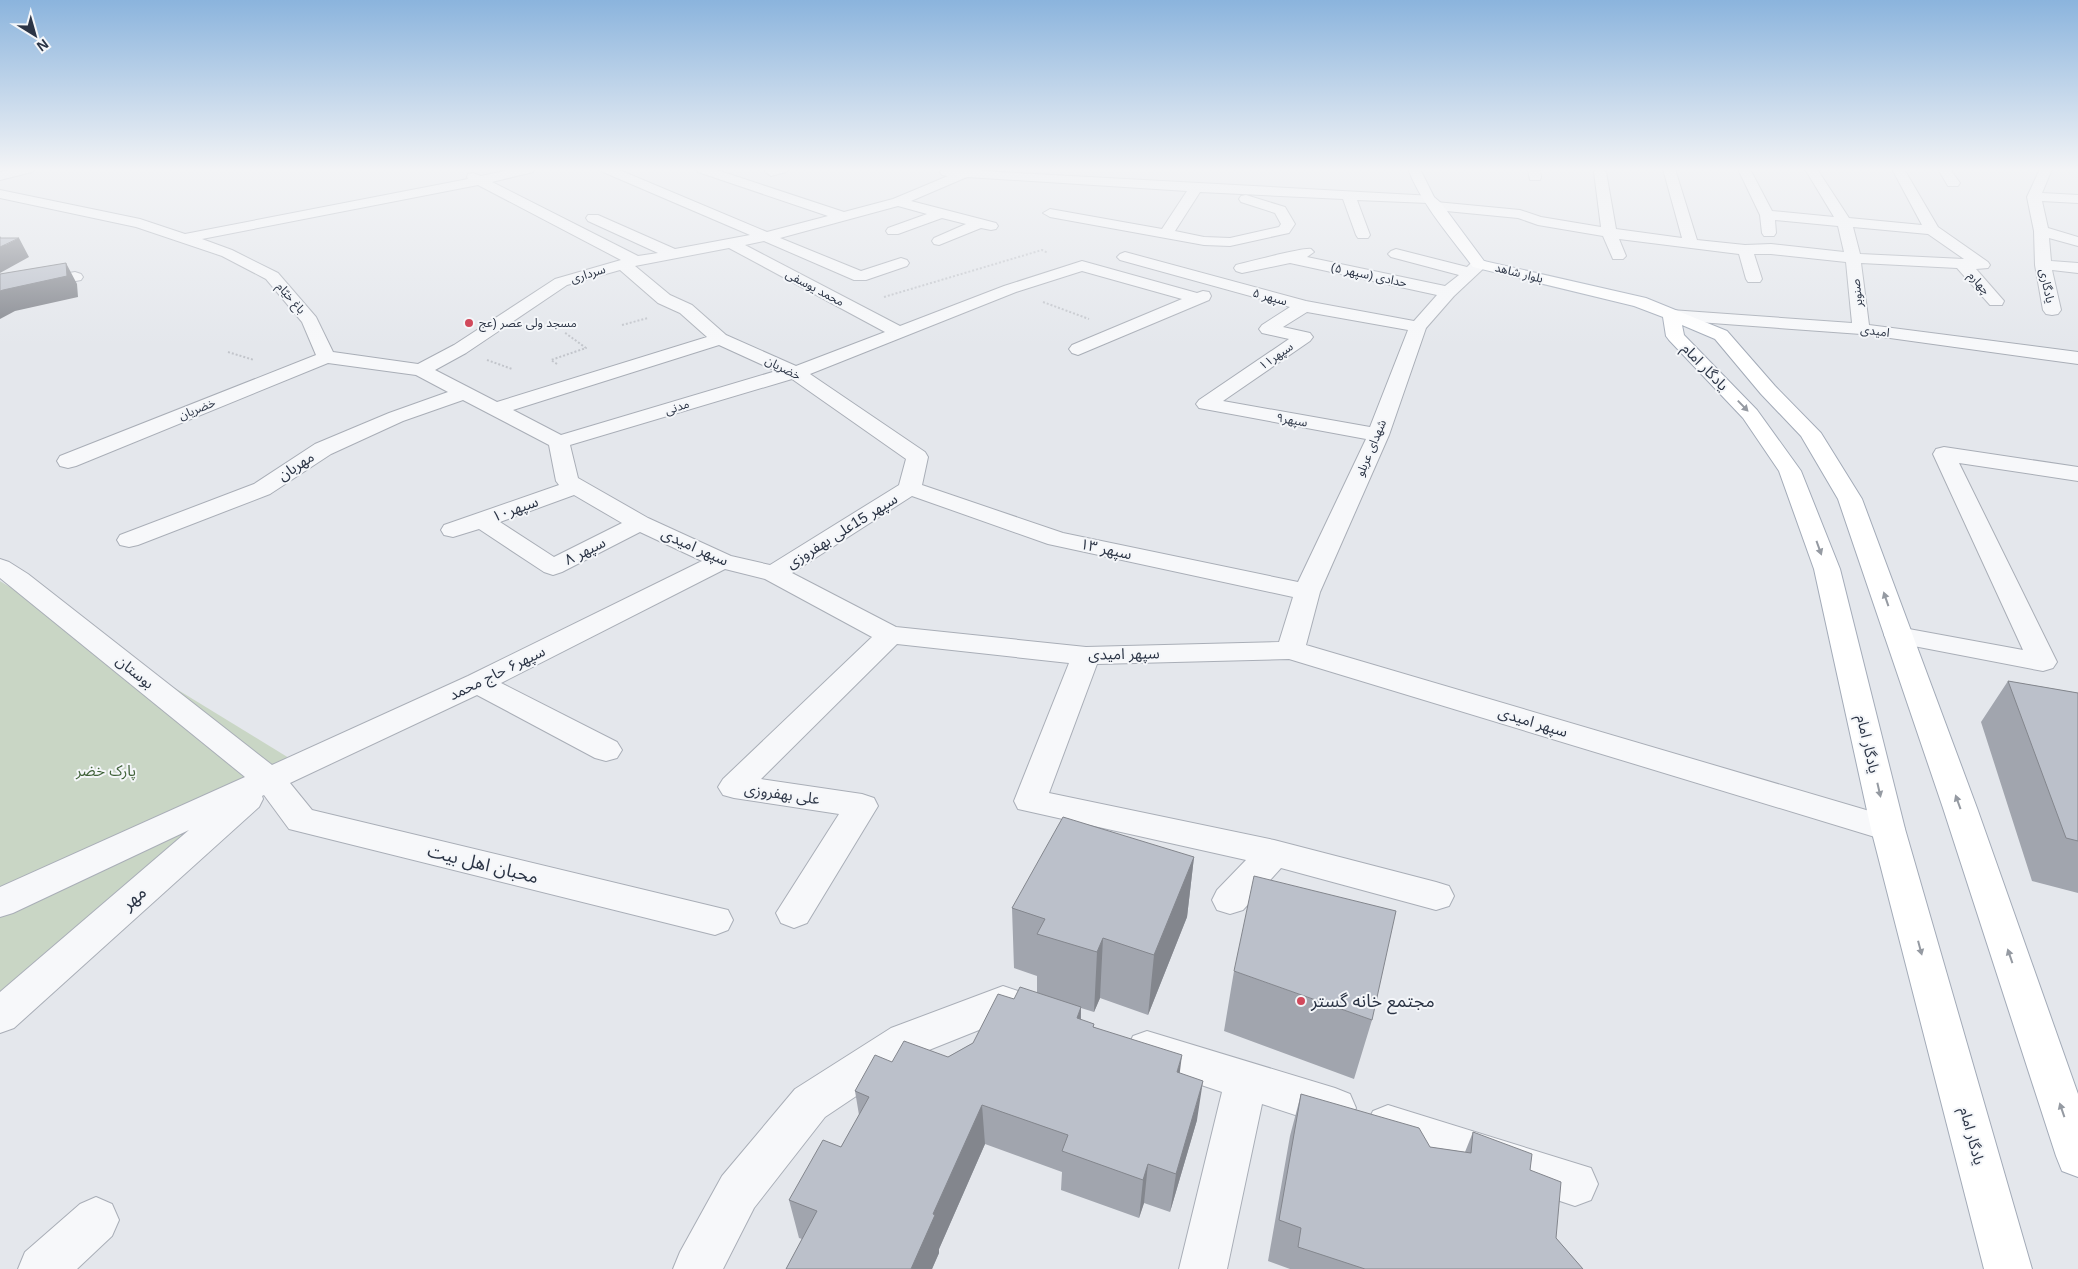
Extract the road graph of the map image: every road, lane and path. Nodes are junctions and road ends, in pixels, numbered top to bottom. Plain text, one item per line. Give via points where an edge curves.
1 (155, 228) edge
2 (234, 228) edge
3 (565, 228) edge
4 (615, 228) edge
5 (750, 228) edge
6 (797, 228) edge
7 (901, 228) edge
8 (975, 228) edge
9 (1130, 228) edge
10 (1170, 228) edge
11 (1285, 228) edge
12 (1360, 228) edge
13 (1449, 228) edge
14 (1543, 228) edge
15 (1578, 228) edge
16 (1609, 228) edge
17 (1686, 228) edge
18 (1769, 228) edge
19 (1846, 228) edge
20 (1915, 228) edge
21 (1932, 230) joint
22 (893, 231) dead end
23 (2041, 231) junction
24 (2078, 232) edge
25 (1610, 234) junction
26 (1166, 235) junction
27 (1363, 235) dead end
28 (769, 236) junction
29 (184, 238) junction
30 (1550, 240) dead end
31 (939, 241) dead end
32 (2078, 242) edge
33 (732, 244) junction
34 (1691, 244) junction
35 (1322, 246) dead end
36 (1771, 249) junction
37 (1042, 250) dead end
38 (1744, 250) junction
39 (672, 254) junction
40 (1396, 254) dead end
41 (1618, 256) dead end
42 (1125, 257) dead end
43 (1290, 258) junction
44 (1853, 258) junction
45 (629, 263) junction
46 (900, 263) dead end
47 (1963, 265) junction
48 (2042, 265) junction
49 (1242, 268) dead end
50 (1475, 268) junction
51 (2078, 268) edge
52 (74, 277) dead end
53 (1754, 279) dead end
54 (1224, 285) junction
55 (1010, 289) junction
56 (0, 290) edge
57 (1448, 292) junction
58 (1198, 298) junction
59 (876, 299) dead end
60 (1996, 301) dead end
61 (1304, 306) junction
62 (2052, 310) dead end
63 (1671, 315) junction
64 (1418, 327) junction
65 (1861, 329) junction
66 (1120, 330) junction
67 (564, 332) dead end
68 (898, 332) junction
69 (720, 339) junction
70 (1078, 349) dead end
71 (326, 357) junction
72 (2078, 358) edge
73 (421, 370) junction
74 (796, 373) junction
75 (582, 382) junction
76 (463, 393) junction
77 (1206, 404) joint
78 (497, 408) junction
79 (1378, 435) junction
80 (559, 442) junction
81 (68, 461) dead end
82 (2078, 474) edge
83 (576, 487) junction
84 (910, 488) junction
85 (481, 520) junction
86 (640, 522) junction
87 (453, 530) dead end
88 (130, 540) dead end
89 (722, 561) junction
90 (0, 567) edge
91 (774, 574) junction
92 (1307, 592) junction
93 (890, 635) junction
94 (1898, 635) junction
95 (1291, 650) junction
96 (1086, 656) junction
97 (478, 683) junction
98 (606, 750) dead end
99 (269, 779) junction
100 (1888, 828) junction
101 (1274, 853) junction
102 (1436, 896) dead end
103 (1230, 900) dead end
104 (0, 903) edge
105 (794, 913) dead end
106 (714, 920) dead end
107 (0, 1016) edge
108 (1059, 1021) edge
109 (1115, 1039) edge
110 (1246, 1080) junction
111 (2078, 1156) edge
112 (1575, 1184) dead end
113 (96, 1220) dead end
114 (42, 1269) edge
115 (697, 1269) edge
116 (1203, 1269) edge
117 (2008, 1269) edge

1 - 29 street, باغ خیّام
2 - 29 street
3 - 45 street, خضریان
4 - 39 street
5 - 28 street
6 - 28 street, سرداری
7 - 22 street
8 - 31 street
9 - 26 street
10 - 26 street
11 - 26 street via 1230,242
12 - 27 street
13 - 50 main road, بلوار شاهد
14 - 30 street
15 - 25 street
16 - 25 street
17 - 34 street
18 - 36 street
19 - 44 street, صنوبر
20 - 21 street
21 - 47 street via 1982,265
23 - 24 street
23 - 32 street
23 - 48 street, یادگاری
25 - 34 street
25 - 41 street
28 - 33 street, سرداری
28 - 46 street via 860,277
29 - 71 street, باغ خیّام via 227,253 272,276 310,321
33 - 39 street, سرداری
33 - 68 street, محمد یوسفی
34 - 38 street
35 - 43 street
36 - 38 street
36 - 44 street
37 - 59 path
38 - 53 street
39 - 45 street, سرداری
40 - 50 street
42 - 54 street, سپهر ۵
43 - 49 street
43 - 57 street, حدادی (سپهر ۵)
44 - 47 street
44 - 65 street, صنوبر
45 - 69 street, خضریان via 664,299 686,309
45 - 73 street, سرداری via 560,282 460,349
47 - 60 street, چهارم
48 - 51 street
48 - 62 street, یادگاری
50 - 57 street, شهدای عربلو
50 - 63 main road, بلوار شاهد via 1640,302
52 - 56 street
54 - 58 street
54 - 61 street, سپهر ۵
55 - 58 street, مدنی via 1082,266
55 - 66 path
55 - 68 street, مدنی
57 - 64 street, شهدای عربلو
58 - 66 street
61 - 64 street, سپهر ۵
61 - 77 street, سپهر۱۱ via 1268,329 1304,337
63 - 65 street, امیدی
94 -> 63 main road, یادگار امام via 1850,499 1810,433 1768,390 1722,335
63 -> 100 main road, یادگار امام via 1675,336 1750,414 1790,471 1827,569
64 - 79 street, شهدای عربلو
65 - 72 street, امیدی
66 - 70 street
67 - 75 path via 586,348 551,360
68 - 74 street, مدنی
69 - 74 street, خضریان
69 - 75 street
71 - 73 street
71 - 81 street, خضریان
73 - 76 street
74 - 80 street, مدنی
74 - 84 street, خضریان via 917,456
75 - 78 street
76 - 78 street
76 - 88 street, مهربان via 396,417 323,449 262,488
77 - 79 street, سپهر۹
78 - 80 street
79 - 92 street, شهدای عربلو
80 - 83 street via 567,481
82 - 94 street via 1944,454 2043,662
83 - 85 street, سپهر۱۰
83 - 86 street, سپهر امیدی
84 - 91 street, سپهر 15علی بهفروزی
84 - 92 street, سپهر ۱۳ via 1057,539
85 - 86 street, سپهر ۸ via 554,567
85 - 87 street, سپهر۱۰
86 - 89 street, سپهر امیدی
89 - 91 street, سپهر امیدی
89 - 97 street, سپهر۶ حاج محمد
90 - 99 street, بوستان
91 - 93 street, سپهر امیدی
92 - 95 street, شهدای عربلو
93 - 96 street, سپهر امیدی
93 - 105 street, علی بهفروزی via 734,787 862,806
111 -> 94 main road, یادگار امام
95 - 96 street, سپهر امیدی
95 - 100 street, سپهر امیدی
96 - 101 street via 1030,801
97 - 98 street
97 - 99 street, سپهر۶ حاج محمد
99 - 104 street, سپهر۶ حاج محمد
99 - 106 street, محبان اهل بیت via 301,820
99 - 107 street, مهر
100 -> 117 main road, یادگار امام
101 - 102 street
101 - 103 street
108 - 115 street via 1003,1003 905,1041 810,1103 738,1192
109 - 110 street
110 - 112 street
110 - 116 street
113 - 114 street

